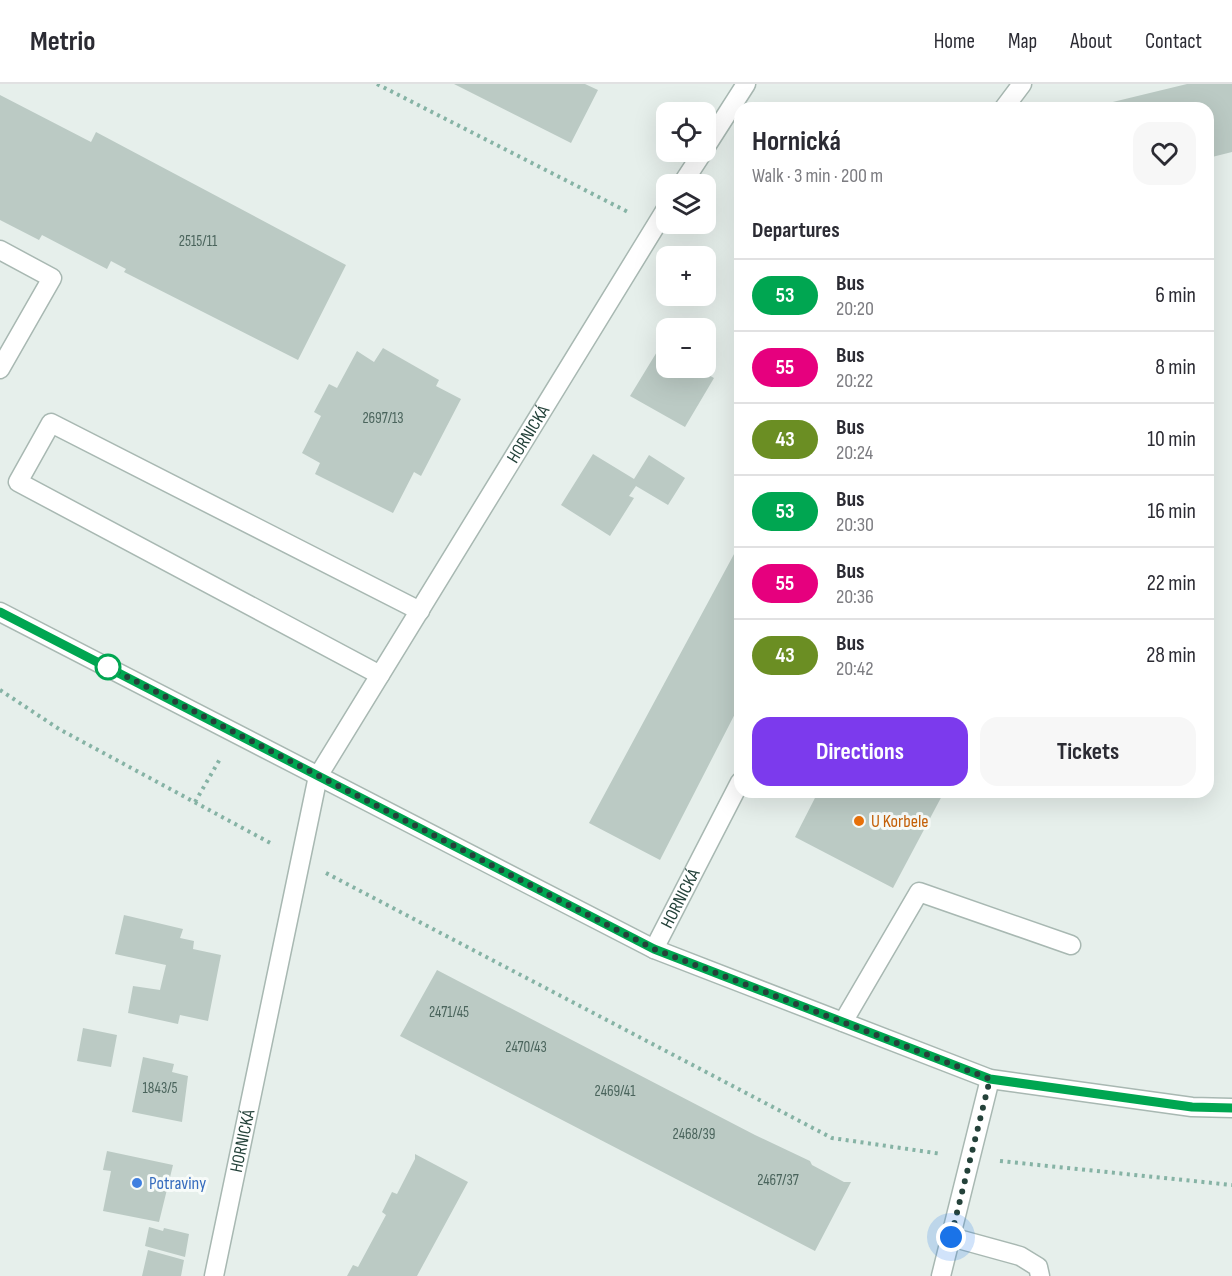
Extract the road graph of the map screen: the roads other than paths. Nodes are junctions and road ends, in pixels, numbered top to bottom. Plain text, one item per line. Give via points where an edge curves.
1 (746, 84) edge
2 (1022, 84) edge
3 (735, 102) edge
4 (1008, 102) edge
5 (734, 103) edge
6 (716, 131) edge
7 (656, 224) edge
8 (0, 250) edge
9 (0, 369) edge
10 (420, 611) junction
11 (0, 612) edge
12 (380, 675) junction
13 (318, 776) junction
14 (734, 794) edge
15 (1071, 945) dead end
16 (654, 949) junction
17 (843, 1023) junction
18 (990, 1079) junction
19 (1232, 1108) edge
20 (951, 1237) junction
21 (213, 1276) edge
22 (941, 1276) edge
23 (1040, 1276) edge

1 - 3 street
2 - 4 street
5 - 6 street
7 - 10 street, HORNICKÁ
8 - 9 street via 52,278
10 - 12 street, HORNICKÁ
10 - 12 street via 51,423 18,482
11 - 13 street
12 - 13 street, HORNICKÁ
13 - 16 street
13 - 21 street, HORNICKÁ
14 - 16 street, HORNICKÁ
15 - 17 street via 919,892
16 - 17 street
17 - 18 street
18 - 19 street via 1192,1107
18 - 20 street
20 - 22 street
20 - 23 street via 1020,1256 1038,1267

